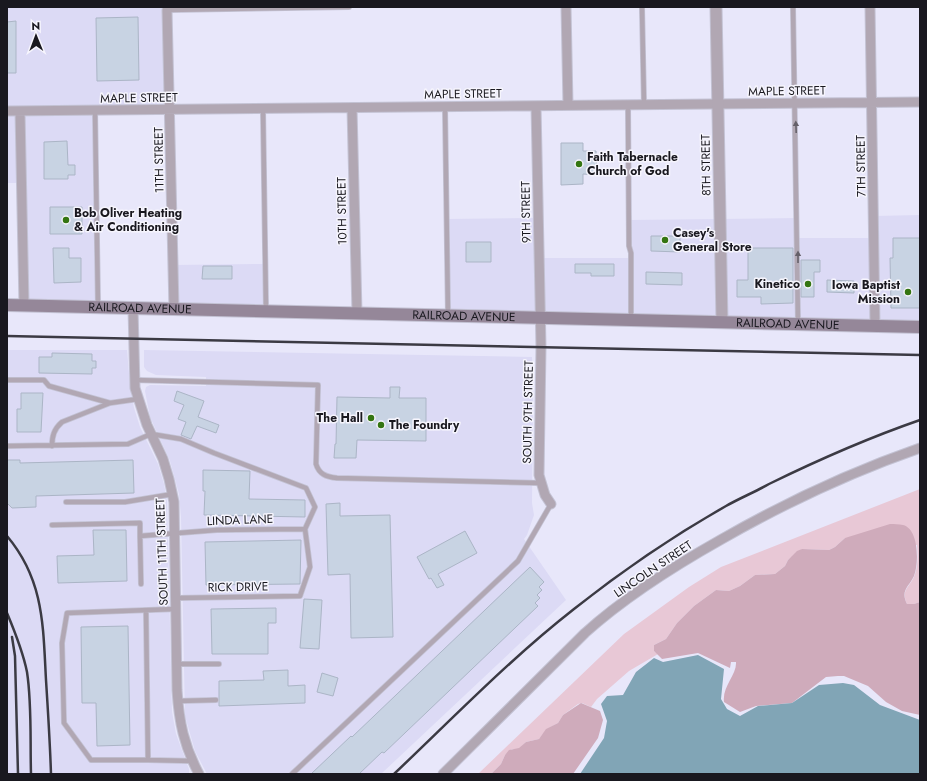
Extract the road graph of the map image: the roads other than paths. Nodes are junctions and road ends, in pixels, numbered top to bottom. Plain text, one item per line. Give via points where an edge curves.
1 (349, 7) edge
2 (566, 7) edge
3 (642, 7) edge
4 (716, 7) edge
5 (793, 7) edge
6 (870, 7) edge
7 (167, 10) joint
8 (872, 102) junction
9 (920, 102) edge
10 (795, 103) junction
11 (718, 104) junction
12 (568, 105) junction
13 (628, 105) junction
14 (644, 105) junction
15 (445, 106) junction
16 (536, 106) junction
17 (263, 108) junction
18 (352, 108) junction
19 (95, 110) junction
20 (170, 110) junction
21 (7, 111) edge
22 (20, 111) junction
23 (7, 305) edge
24 (24, 305) junction
25 (98, 307) junction
26 (133, 308) junction
27 (174, 309) junction
28 (266, 311) junction
29 (357, 313) junction
30 (448, 315) junction
31 (539, 318) junction
32 (631, 320) junction
33 (722, 322) junction
34 (798, 324) junction
35 (875, 326) junction
36 (920, 327) edge
37 (7, 380) edge
38 (134, 380) junction
39 (138, 399) junction
40 (110, 403) junction
41 (151, 434) junction
42 (7, 446) edge
43 (52, 446) junction
44 (920, 448) edge
45 (540, 483) junction
46 (173, 494) junction
47 (66, 502) dead end
48 (551, 504) joint
49 (52, 525) dead end
50 (305, 529) junction
51 (175, 533) junction
52 (140, 536) junction
53 (141, 584) dead end
54 (176, 598) junction
55 (176, 609) junction
56 (146, 611) junction
57 (177, 664) junction
58 (219, 664) dead end
59 (216, 700) dead end
60 (178, 701) junction
61 (148, 760) junction
62 (192, 761) junction
63 (199, 774) edge
64 (292, 774) edge
65 (443, 774) edge

1 - 7 lane
2 - 12 street
3 - 14 lane
4 - 11 street, 8TH STREET
5 - 10 lane
6 - 8 street, 7TH STREET
7 - 20 street, 11TH STREET
8 - 9 street, MAPLE STREET
8 - 10 street, MAPLE STREET
8 - 35 street, 7TH STREET
10 - 11 street, MAPLE STREET
34 -> 10 lane
11 - 14 street, MAPLE STREET
11 - 33 street, 8TH STREET
12 - 13 street, MAPLE STREET
12 - 16 street, MAPLE STREET
13 - 14 street, MAPLE STREET
13 - 32 lane
15 - 16 street, MAPLE STREET
15 - 18 street, MAPLE STREET
15 - 30 lane
16 - 31 street, 9TH STREET
17 - 18 street, MAPLE STREET
17 - 20 street, MAPLE STREET
17 - 28 lane
18 - 29 street, 10TH STREET
19 - 20 street, MAPLE STREET
19 - 22 street, MAPLE STREET
19 - 25 lane
20 - 27 street, 11TH STREET
21 - 22 street, MAPLE STREET
22 - 24 street
23 - 24 main road, RAILROAD AVENUE
24 - 25 main road, RAILROAD AVENUE
25 - 26 main road, RAILROAD AVENUE
26 - 27 main road, RAILROAD AVENUE
26 - 38 street, SOUTH 11TH STREET
27 - 28 main road, RAILROAD AVENUE
28 - 29 main road, RAILROAD AVENUE
29 - 30 main road, RAILROAD AVENUE
30 - 31 main road, RAILROAD AVENUE
31 - 32 main road, RAILROAD AVENUE
31 - 45 street, SOUTH 9TH STREET
32 - 33 main road, RAILROAD AVENUE
33 - 34 main road, RAILROAD AVENUE
34 - 35 main road, RAILROAD AVENUE
35 - 36 main road, RAILROAD AVENUE
37 - 40 lane via 44,380 49,386
38 - 39 street, SOUTH 11TH STREET
38 - 45 lane via 318,385 316,464 327,477
39 - 40 lane
39 - 41 street, SOUTH 11TH STREET
40 - 43 lane via 62,422 56,427
41 - 43 lane via 128,444
41 - 46 street, SOUTH 11TH STREET via 163,459
41 - 50 lane via 182,439 306,488 315,507
42 - 43 lane
44 - 65 street, LINCOLN STREET via 793,501 692,556 645,587 585,633
45 - 48 street, SOUTH 9TH STREET
46 - 47 lane via 125,502
46 - 51 street, SOUTH 11TH STREET
48 - 64 lane via 518,561
49 - 52 lane via 140,523
50 - 51 lane, LINDA LANE
50 - 54 lane, RICK DRIVE via 310,567 300,596
51 - 52 lane, LINDA LANE
51 - 54 street, SOUTH 11TH STREET
52 - 53 lane
54 - 55 street, SOUTH 11TH STREET
55 - 56 lane
55 - 57 street, SOUTH 11TH STREET
56 - 61 lane
56 - 61 lane via 67,613 62,643 64,724 91,760
57 - 58 lane
57 - 60 street, SOUTH 11TH STREET
59 - 60 lane
60 - 62 street, SOUTH 11TH STREET via 184,740
61 - 62 lane
62 - 63 street, SOUTH 11TH STREET

